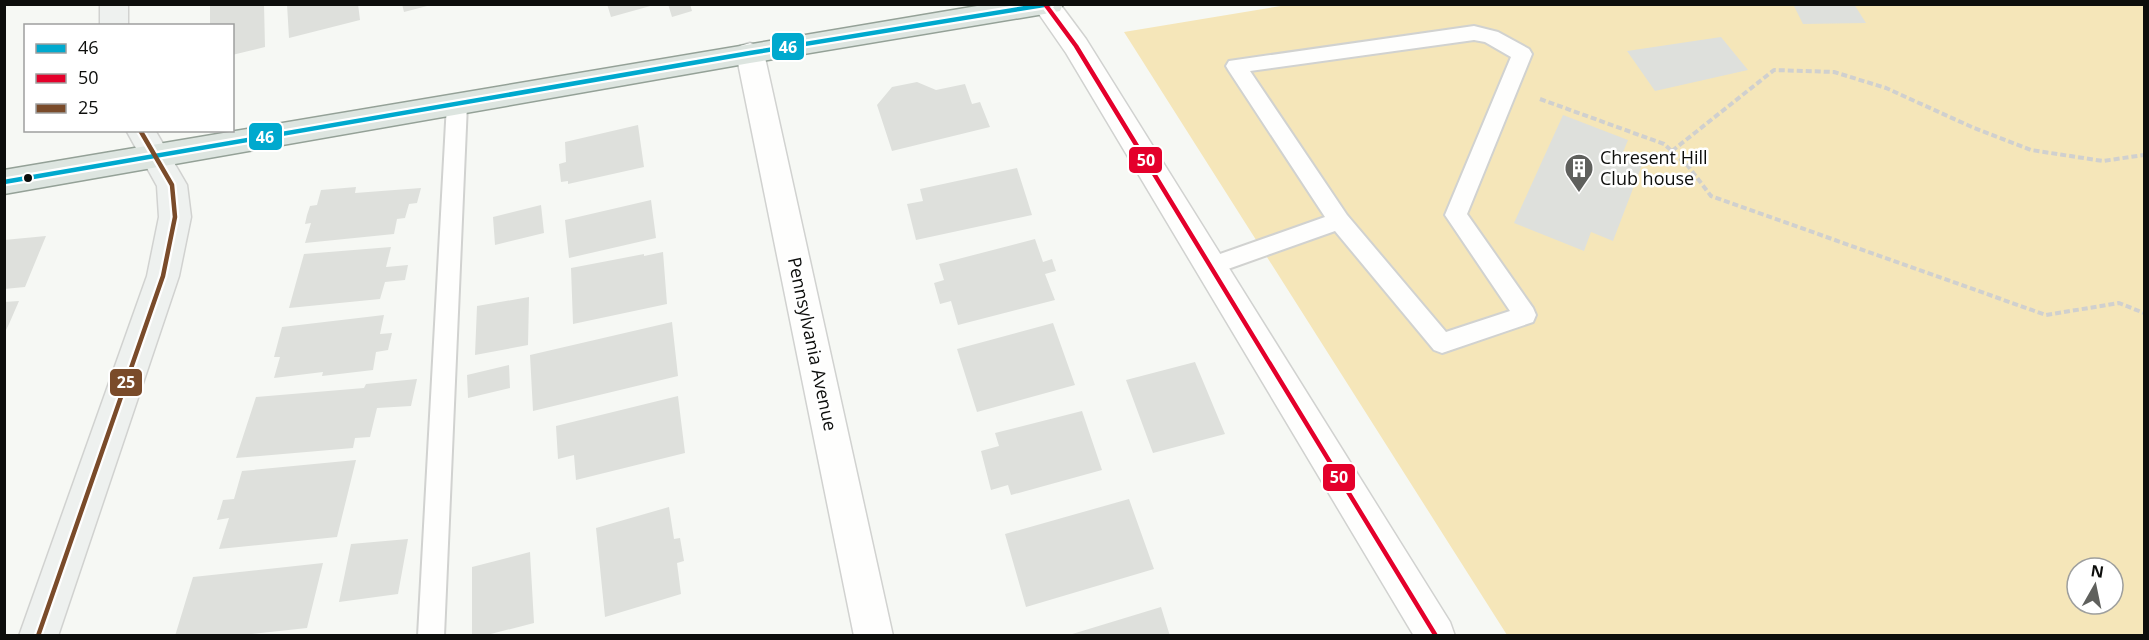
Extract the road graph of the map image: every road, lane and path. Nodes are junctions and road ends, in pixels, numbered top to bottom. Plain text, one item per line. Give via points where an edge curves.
1 (114, 4) edge
2 (1047, 5) edge
3 (114, 24) edge
4 (750, 53) junction
5 (1509, 87) junction
6 (457, 104) junction
7 (148, 143) edge
8 (1672, 151) junction
9 (2145, 156) edge
10 (4, 182) edge
11 (1339, 221) junction
12 (1211, 266) junction
13 (2145, 313) edge
14 (38, 636) edge
15 (431, 636) edge
16 (874, 636) edge
17 (1436, 636) edge

1 - 3 main road
2 - 4 main road
2 - 12 street
4 - 6 main road
4 - 16 street, Pennsylvania Avenue
5 - 8 path via 1664,144
5 - 11 lane via 1456,215 1525,315 1442,343
5 - 11 lane via 1522,54 1491,37 1474,33 1236,66
6 - 7 main road
6 - 15 lane
7 - 10 main road
7 - 14 main road via 172,185 175,217 163,276
8 - 9 path via 1774,70 1834,72 1886,88 1974,129 2031,150 2103,161
8 - 13 path via 1711,196 2046,315 2119,303
11 - 12 lane
12 - 17 street

